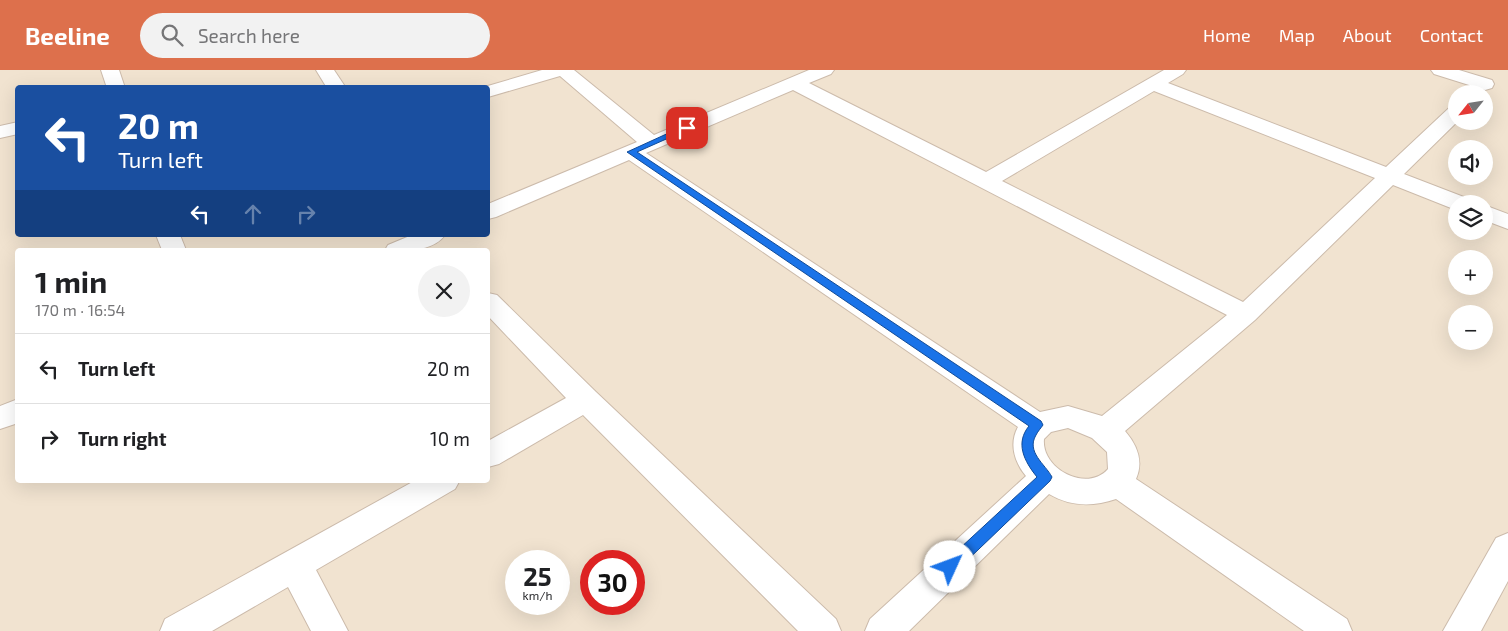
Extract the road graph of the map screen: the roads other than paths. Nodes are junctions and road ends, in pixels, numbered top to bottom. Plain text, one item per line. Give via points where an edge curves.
1 (110, 70) edge
2 (325, 70) edge
3 (563, 70) edge
4 (1177, 70) edge
5 (1440, 70) edge
6 (805, 75) edge
7 (1152, 84) junction
8 (1486, 84) edge
9 (115, 85) edge
10 (335, 85) edge
11 (490, 90) edge
12 (1448, 120) edge
13 (15, 129) edge
14 (0, 132) edge
15 (641, 147) junction
16 (1390, 176) junction
17 (986, 181) junction
18 (1448, 199) edge
19 (490, 211) edge
20 (1493, 216) edge
21 (1508, 222) edge
22 (431, 241) edge
23 (405, 248) edge
24 (490, 303) edge
25 (1246, 314) junction
26 (586, 400) junction
27 (15, 411) edge
28 (0, 418) edge
29 (1037, 425) junction
30 (1104, 431) junction
31 (490, 455) edge
32 (1046, 477) junction
33 (439, 483) edge
34 (1117, 484) junction
35 (1508, 548) edge
36 (295, 565) junction
37 (178, 631) edge
38 (330, 631) edge
39 (823, 631) edge
40 (883, 631) edge
41 (1334, 631) edge
42 (1461, 631) edge

1 - 9 street
2 - 10 street
3 - 11 street
3 - 15 street
4 - 7 street
5 - 8 street
6 - 15 street
6 - 17 street
7 - 16 street
7 - 17 street
12 - 16 street
13 - 14 street
15 - 19 street
15 - 29 street
16 - 18 street
16 - 25 street
17 - 25 street
20 - 21 street
22 - 23 street
24 - 26 street
25 - 30 street
26 - 31 street
26 - 39 street
27 - 28 street
29 - 30 street via 1068,417
29 - 32 street via 1029,435 1027,449 1033,463
30 - 34 street via 1117,443 1125,458 1125,472
32 - 34 street via 1064,487 1084,492 1103,491
32 - 40 street
33 - 36 street
34 - 41 street
35 - 42 street
36 - 37 street
36 - 38 street

